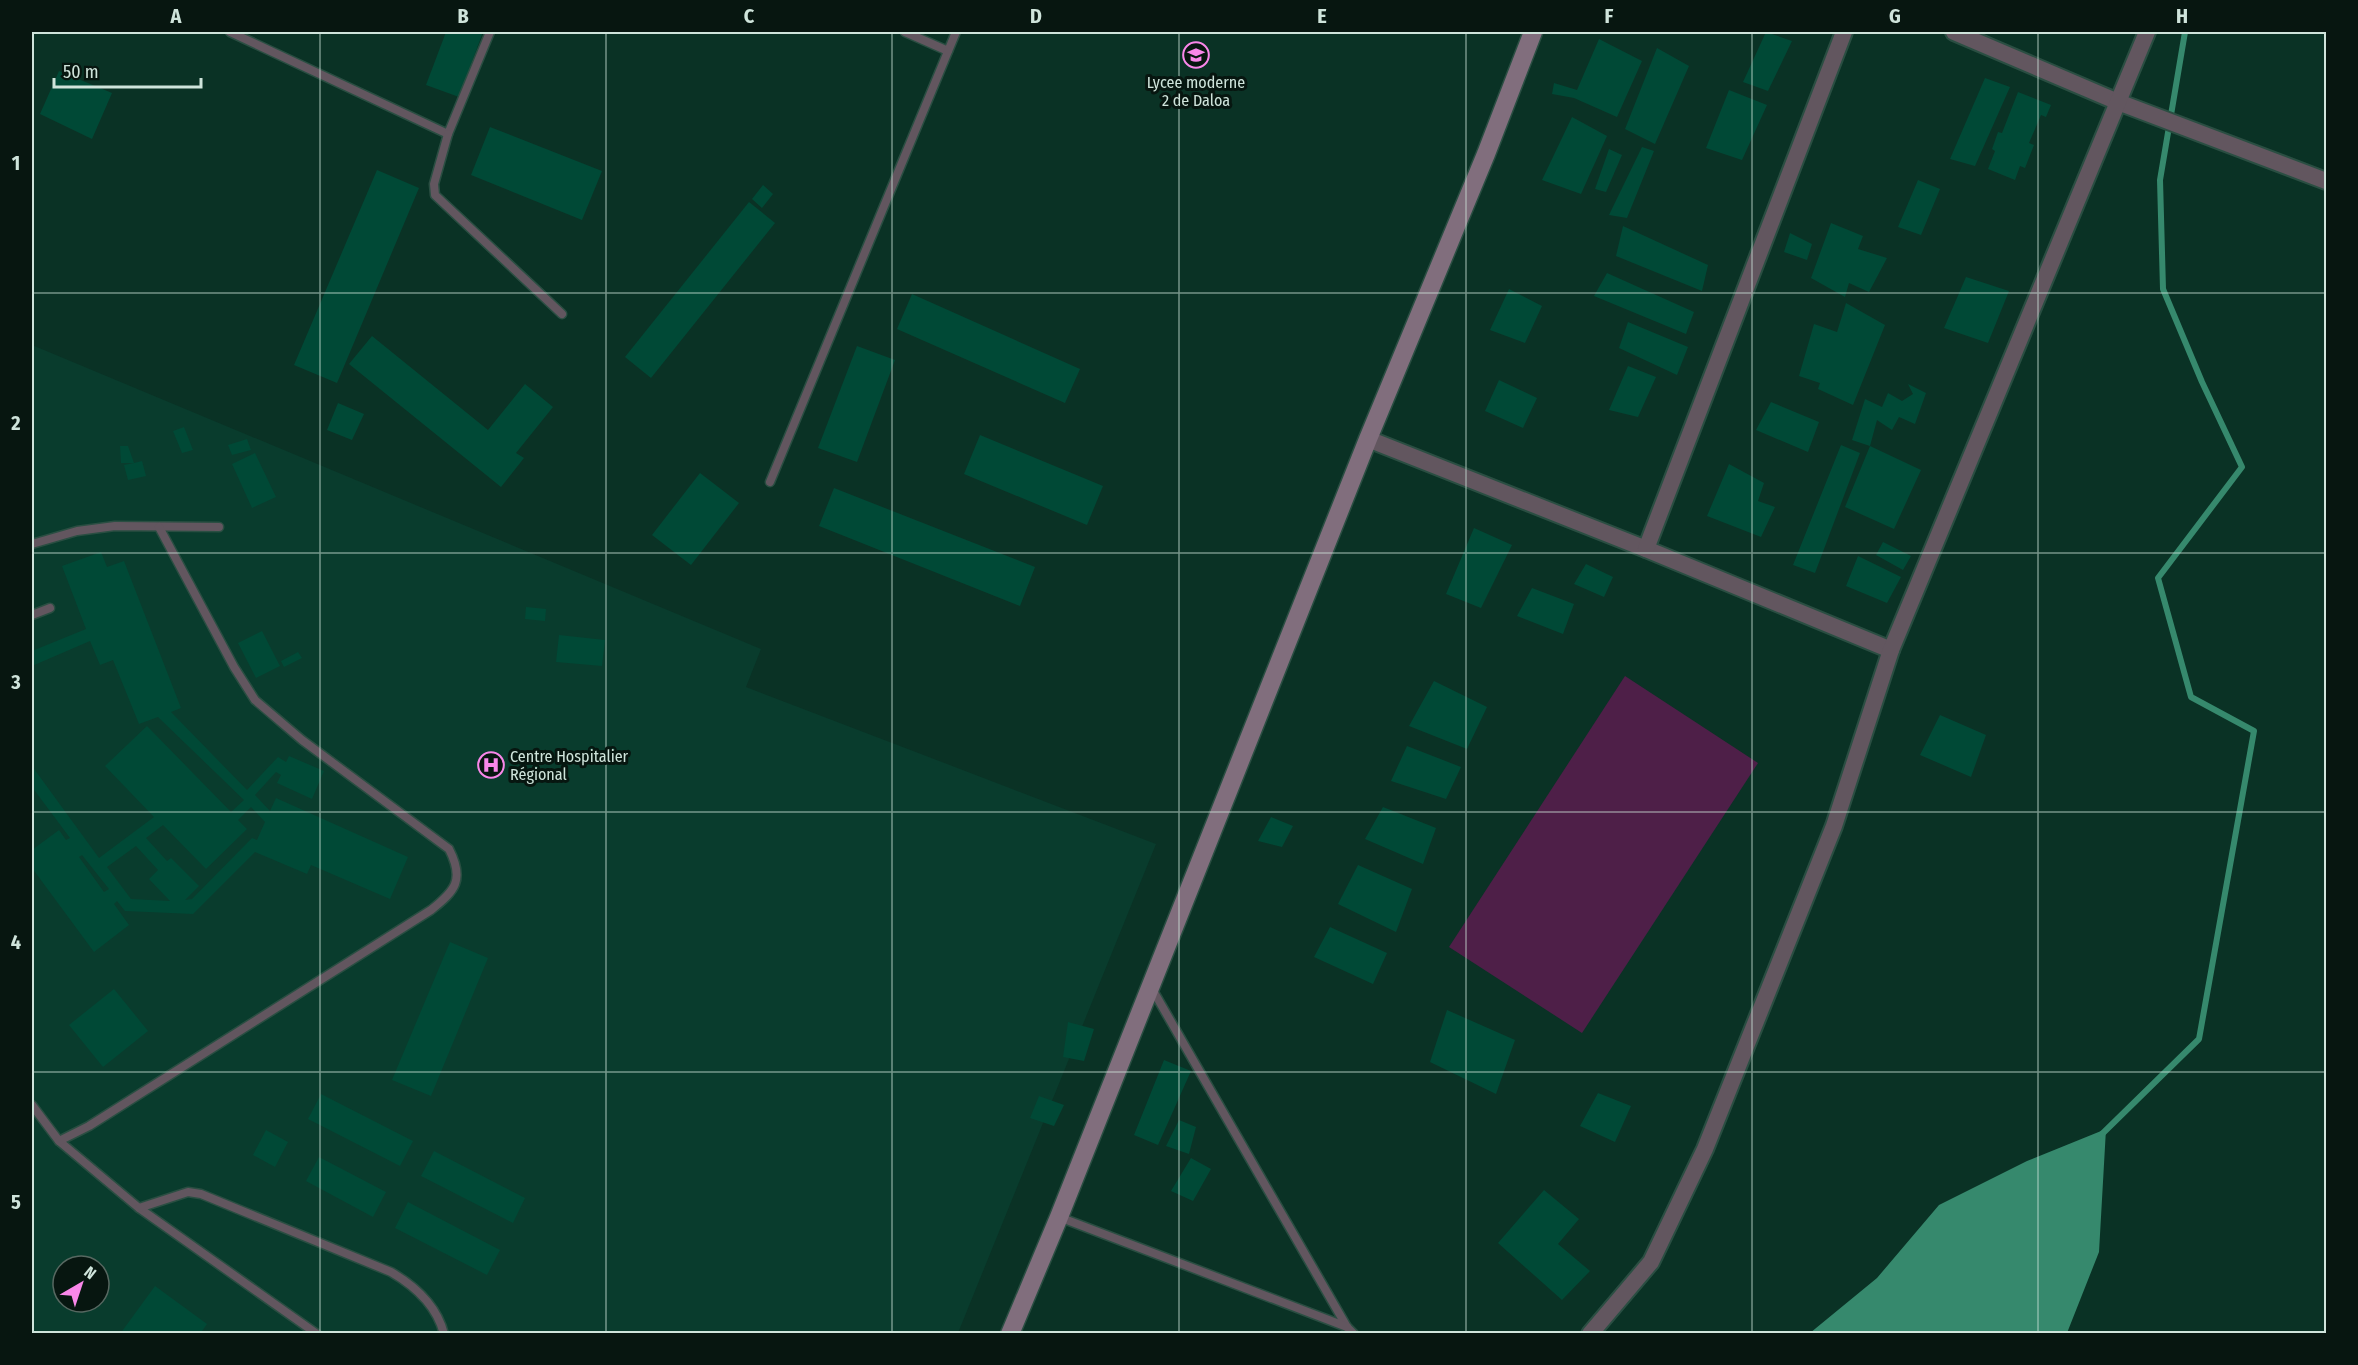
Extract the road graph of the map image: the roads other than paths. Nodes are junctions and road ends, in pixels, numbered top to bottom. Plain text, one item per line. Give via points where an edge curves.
1 (230, 32) edge
2 (490, 32) edge
3 (905, 32) edge
4 (956, 32) edge
5 (1533, 32) edge
6 (1844, 32) edge
7 (1954, 32) edge
8 (2147, 32) edge
9 (948, 51) junction
10 (2118, 102) junction
11 (448, 134) junction
12 (2326, 181) edge
13 (562, 314) dead end
14 (1368, 439) junction
15 (770, 482) dead end
16 (159, 527) junction
17 (219, 527) dead end
18 (32, 544) edge
19 (1646, 549) junction
20 (50, 608) dead end
21 (32, 615) edge
22 (1891, 650) junction
23 (1151, 987) junction
24 (32, 1105) edge
25 (58, 1141) junction
26 (139, 1208) junction
27 (1059, 1217) junction
28 (1350, 1330) edge
29 (317, 1334) edge
30 (444, 1334) edge
31 (1010, 1334) edge
32 (1590, 1334) edge

1 - 11 lane
2 - 11 lane
3 - 9 lane
4 - 9 lane
5 - 14 street
6 - 19 street
7 - 10 street
8 - 10 street
9 - 15 lane
10 - 12 street
10 - 22 street
11 - 13 lane via 434,184 435,195
14 - 19 street
14 - 23 street
16 - 17 lane
16 - 18 lane via 116,526 78,531
16 - 25 lane via 255,700 302,740 449,849 456,862 457,880 451,894 431,910 89,1126
19 - 22 street
20 - 21 lane
22 - 32 street via 1834,826 1705,1149 1650,1262
23 - 27 street
23 - 28 lane
24 - 25 lane
25 - 26 lane
26 - 29 lane
26 - 30 lane via 188,1192 201,1194 381,1268 422,1294
27 - 28 lane
27 - 31 street

